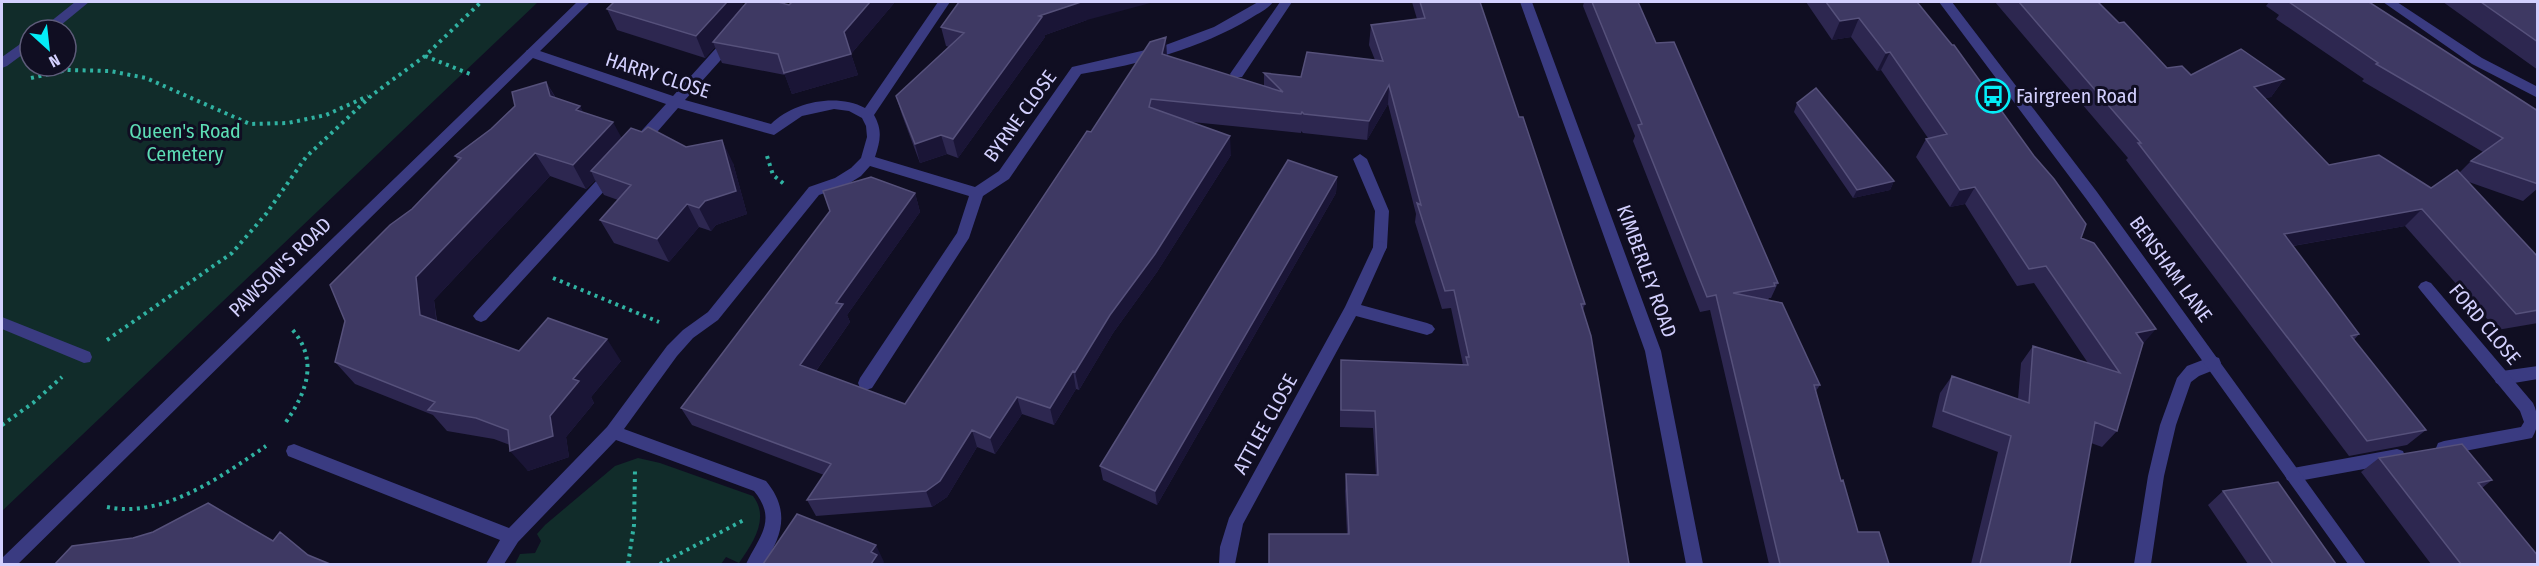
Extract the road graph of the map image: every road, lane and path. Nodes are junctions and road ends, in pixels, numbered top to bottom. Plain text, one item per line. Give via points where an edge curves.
1 (83, 2) edge
2 (481, 2) edge
3 (584, 2) edge
4 (944, 2) edge
5 (1267, 2) edge
6 (1286, 2) edge
7 (1526, 2) edge
8 (1945, 2) edge
9 (2389, 2) edge
10 (62, 18) edge
11 (742, 27) edge
12 (18, 51) edge
13 (532, 53) junction
14 (425, 56) junction
15 (2, 63) edge
16 (1237, 74) dead end
17 (27, 79) dead end
18 (498, 86) junction
19 (2538, 93) edge
20 (372, 94) junction
21 (677, 103) junction
22 (867, 115) junction
23 (774, 130) junction
24 (1360, 159) dead end
25 (867, 160) junction
26 (814, 191) junction
27 (977, 193) junction
28 (526, 267) junction
29 (2426, 287) dead end
30 (1352, 309) junction
31 (264, 311) junction
32 (481, 316) dead end
33 (2, 323) edge
34 (1427, 329) dead end
35 (688, 334) junction
36 (84, 357) junction
37 (2213, 363) junction
38 (2538, 372) edge
39 (2502, 378) junction
40 (866, 383) dead end
41 (2, 424) edge
42 (283, 427) dead end
43 (613, 432) junction
44 (636, 440) junction
45 (271, 443) dead end
46 (2433, 450) edge
47 (294, 451) dead end
48 (2410, 454) edge
49 (2293, 475) junction
50 (78, 494) junction
51 (774, 506) junction
52 (512, 537) junction
53 (7, 564) edge
54 (495, 564) edge
55 (628, 564) edge
56 (660, 564) edge
57 (755, 564) edge
58 (1227, 564) edge
59 (1695, 564) edge
60 (2142, 564) edge
61 (2358, 564) edge

1 - 10 street
2 - 14 path
3 - 13 street, PAWSON'S ROAD
4 - 22 street
5 - 27 street, BYRNE CLOSE via 1221,29 1184,43 1077,70 1004,175
6 - 16 street
7 - 59 street, KIMBERLEY ROAD via 1653,351
8 - 37 street, BENSHAM LANE
9 - 19 street via 2477,61
11 - 21 street
12 - 15 street
13 - 18 street, PAWSON'S ROAD
13 - 21 street, HARRY CLOSE
14 - 18 path
14 - 20 path
17 - 20 path via 67,70 110,70 146,78 250,124 288,123 326,115
18 - 31 street, PAWSON'S ROAD
20 - 36 path via 306,157 266,214 232,253
21 - 23 street, HARRY CLOSE
21 - 28 street
22 - 23 street via 834,104 798,112
22 - 25 street via 874,137
23 - 26 path via 767,145 773,175 784,185
24 - 30 street, ATTLEE CLOSE via 1382,211 1380,247
25 - 26 street via 840,182
25 - 27 street
26 - 35 street via 713,316
27 - 40 street via 964,234
28 - 32 street
28 - 35 path
29 - 39 street, FORD CLOSE
30 - 34 street
30 - 58 street, ATTLEE CLOSE via 1235,523
31 - 42 path via 294,329 308,352 308,380 295,411
31 - 50 street, PAWSON'S ROAD
33 - 36 street
35 - 43 street
36 - 41 path via 33,403
37 - 49 street, BENSHAM LANE
37 - 60 street via 2185,378 2168,425
38 - 39 street
39 - 46 street, FORD CLOSE via 2527,408 2532,423 2526,433
43 - 44 street
43 - 52 street
44 - 51 street via 760,486
44 - 55 path via 634,525
45 - 50 path via 236,468 191,492 150,507 116,511
47 - 52 street
48 - 49 street
49 - 61 street, BENSHAM LANE
50 - 53 street, PAWSON'S ROAD
51 - 56 path
51 - 57 street via 775,524
52 - 54 street

